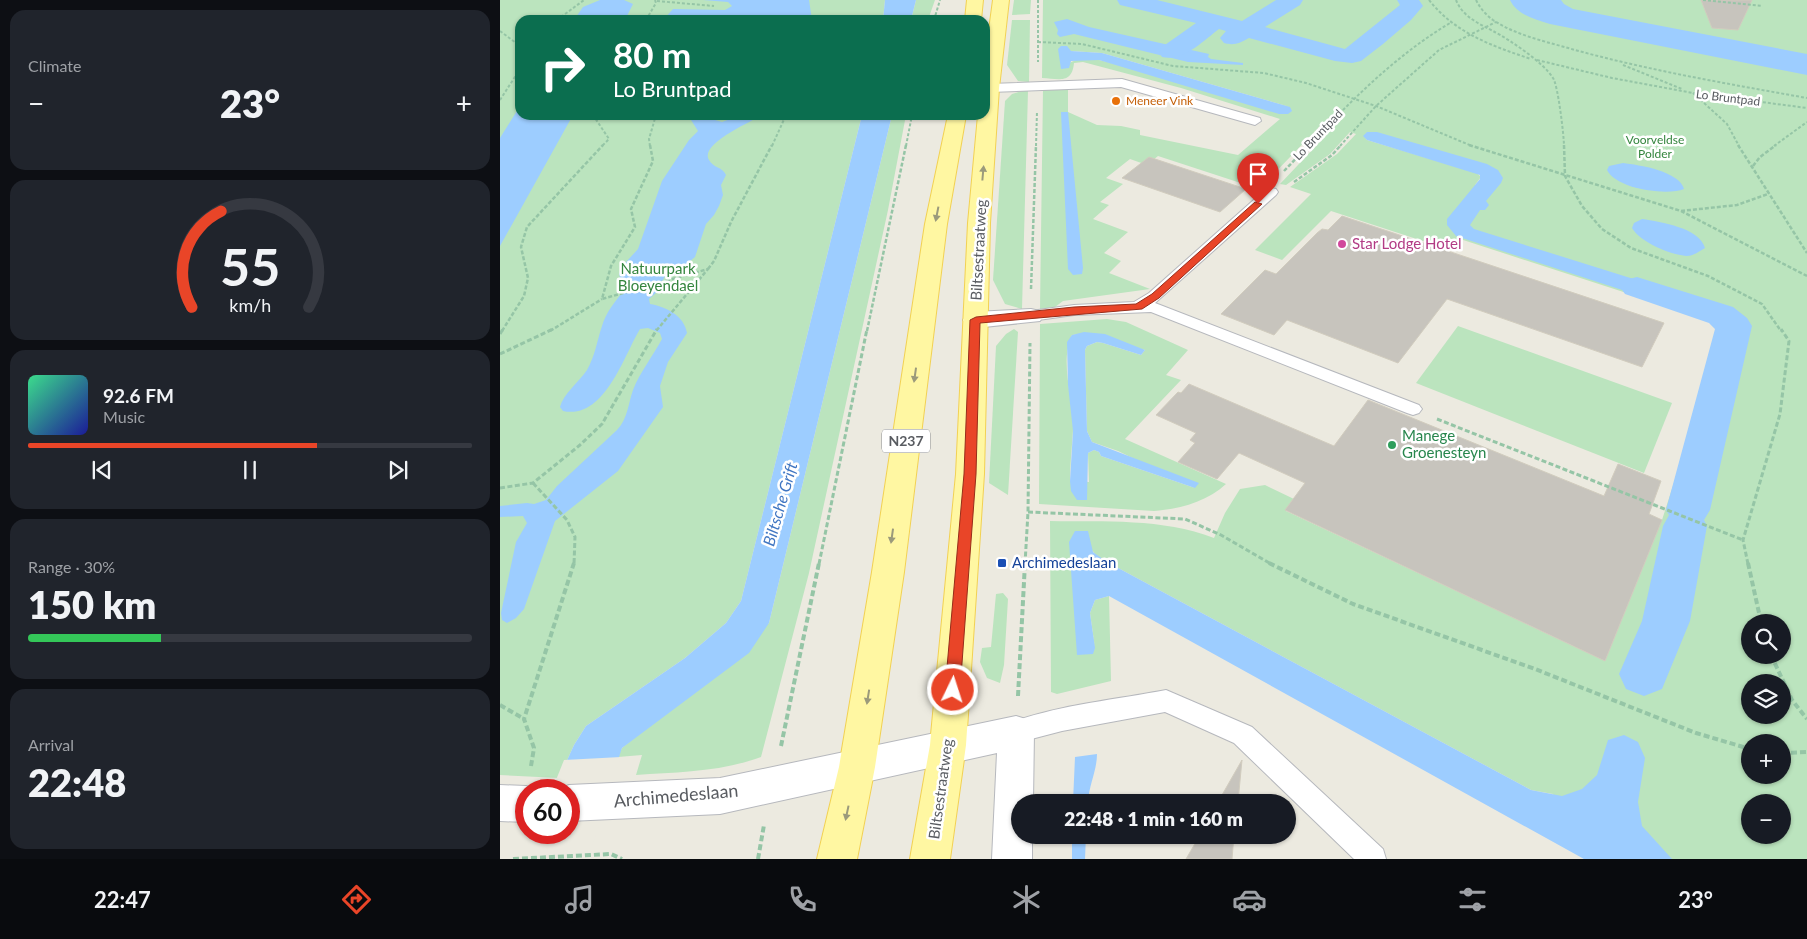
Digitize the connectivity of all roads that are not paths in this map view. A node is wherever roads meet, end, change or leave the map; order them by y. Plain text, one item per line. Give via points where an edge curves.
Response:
1 (975, 0) edge
2 (1001, 0) edge
3 (974, 15) edge
4 (990, 88) joint
5 (956, 120) edge
6 (987, 120) edge
7 (1255, 121) dead end
8 (1270, 192) road end
9 (1138, 307) junction
10 (1030, 316) joint
11 (976, 320) junction
12 (1413, 409) road end
13 (1016, 732) junction
14 (948, 745) junction
15 (857, 767) junction
16 (580, 803) edge
17 (837, 859) edge
18 (930, 859) edge
19 (1012, 859) edge
20 (1373, 859) edge

1 - 3 main road
2 - 4 main road, Biltsestraatweg
4 - 7 lane via 1122,83
5 -> 15 main road, N237 via 936,224 888,572
11 -> 6 main road, Biltsestraatweg via 979,223
8 - 9 lane via 1156,296
9 - 10 lane
9 - 12 lane via 1161,310
10 - 11 street
11 - 14 main road, Biltsestraatweg via 970,474
13 - 14 street, Archimedeslaan
13 - 19 street
13 - 20 lane via 1166,700 1243,735
14 - 15 street, Archimedeslaan
14 - 18 main road, Biltsestraatweg
15 - 16 street, Archimedeslaan via 720,796
15 -> 17 main road, N237

